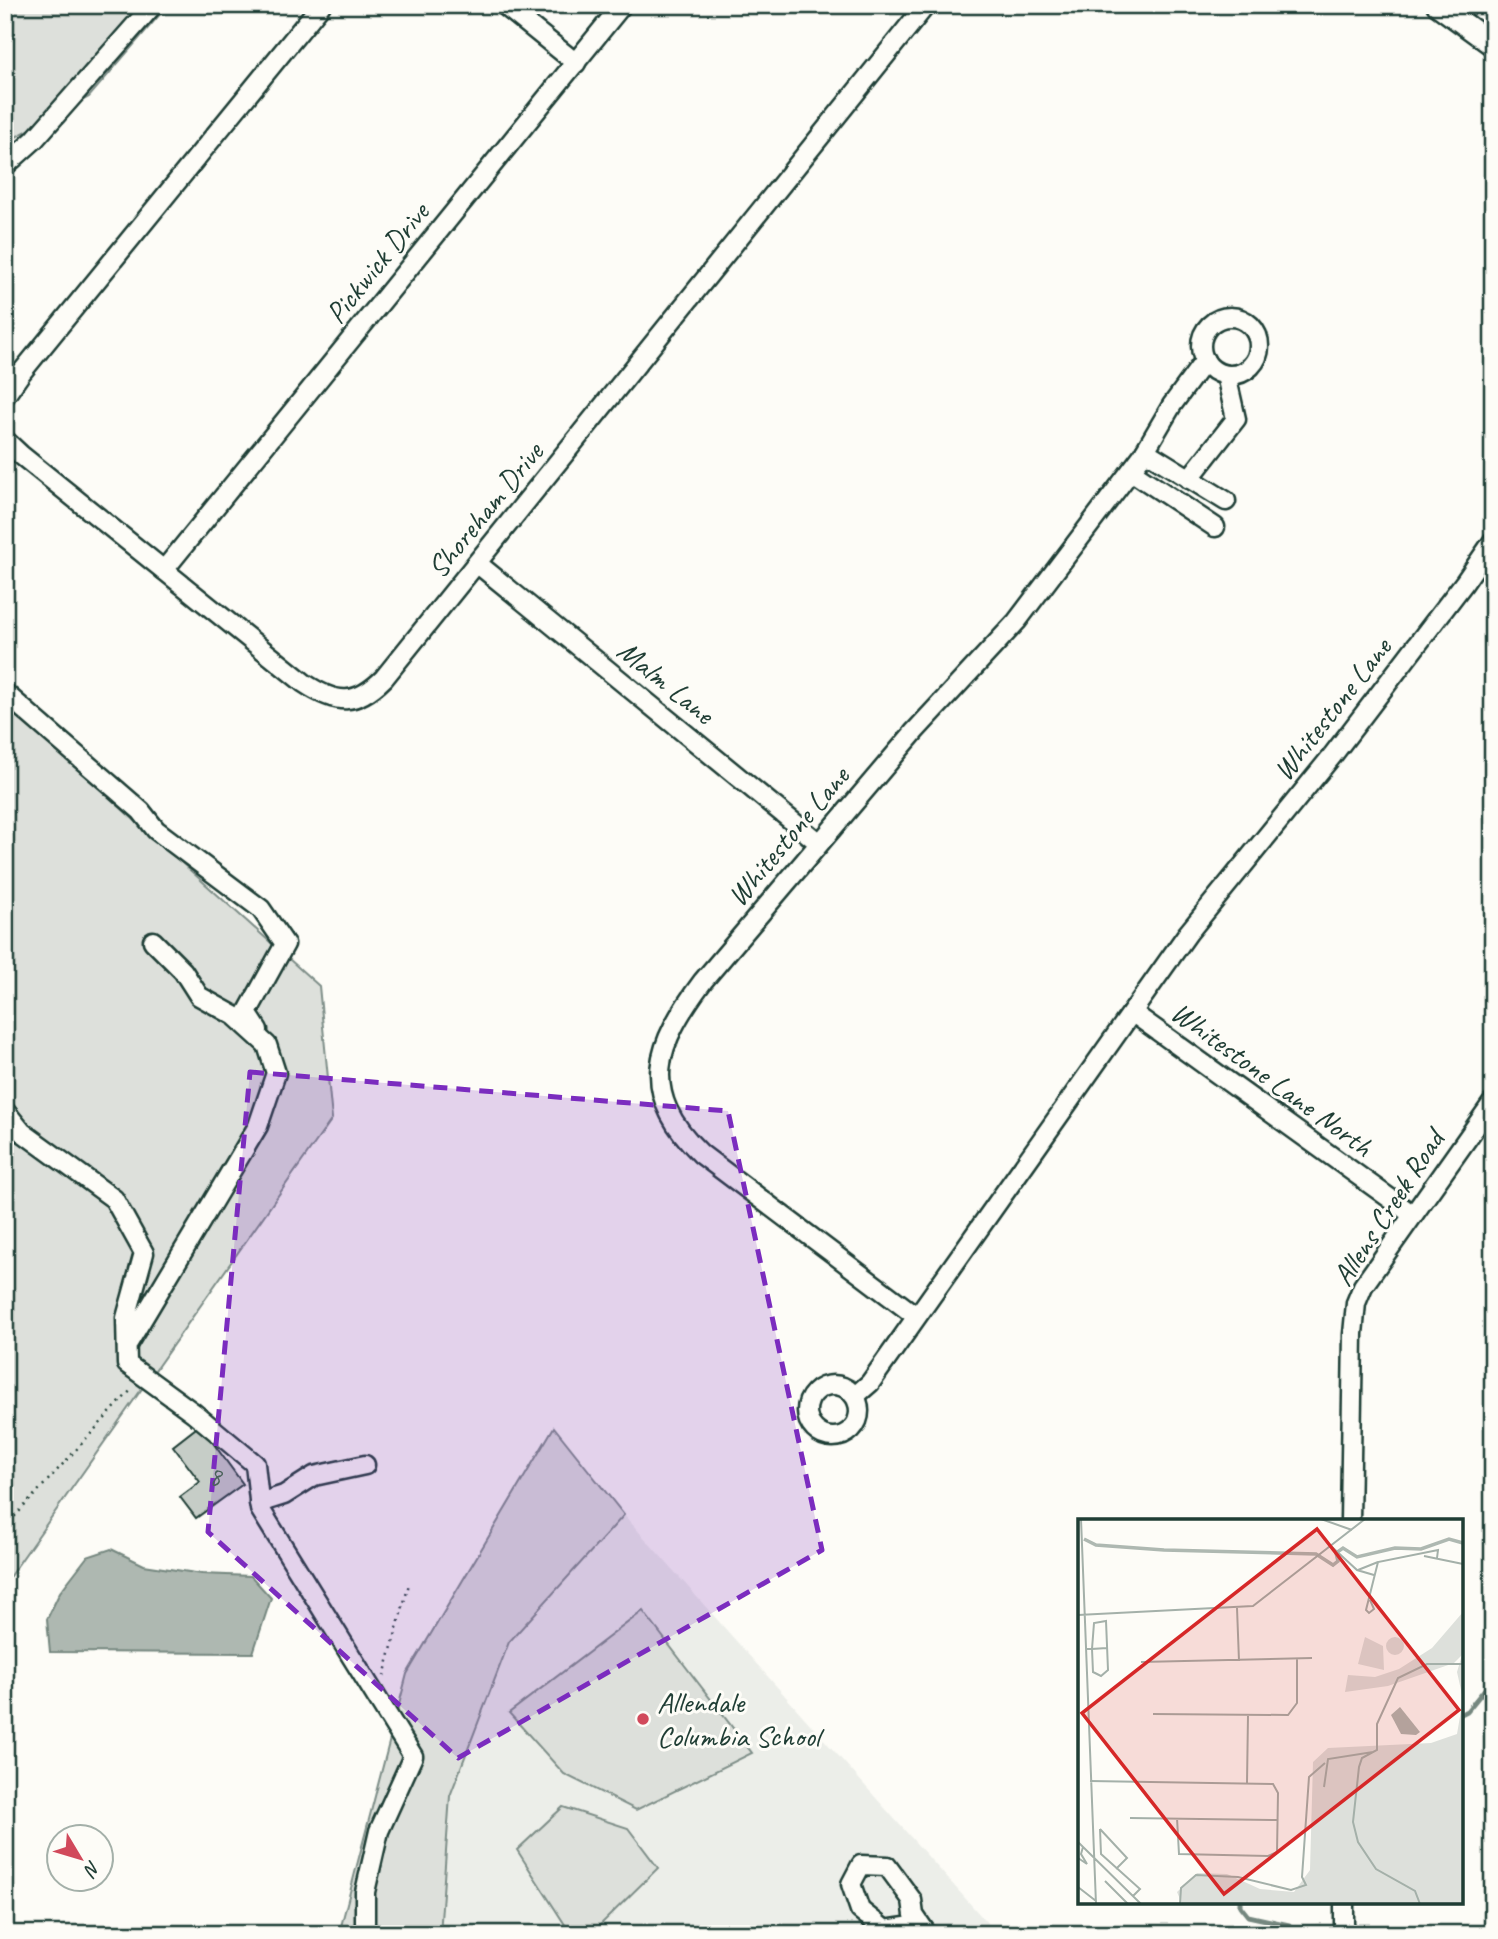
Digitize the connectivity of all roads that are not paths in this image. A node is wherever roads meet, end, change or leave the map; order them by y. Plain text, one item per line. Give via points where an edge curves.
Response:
1 (153, 5) edge
2 (321, 5) edge
3 (504, 5) edge
4 (622, 5) edge
5 (926, 5) edge
6 (1438, 5) edge
7 (1493, 45) edge
8 (576, 63) junction
9 (5, 166) edge
10 (1205, 360) junction
11 (1226, 375) junction
12 (5, 396) edge
13 (5, 440) edge
14 (1145, 451) junction
15 (1131, 471) junction
16 (1189, 479) junction
17 (1226, 501) dead end
18 (1215, 527) dead end
19 (1493, 541) edge
20 (478, 564) junction
21 (164, 570) junction
22 (5, 693) edge
23 (819, 843) junction
24 (153, 941) dead end
25 (1133, 1013) junction
26 (267, 1045) junction
27 (1493, 1102) edge
28 (5, 1111) edge
29 (1413, 1215) junction
30 (916, 1316) junction
31 (127, 1345) junction
32 (855, 1396) dead end
33 (365, 1465) dead end
34 (259, 1503) junction
35 (1350, 1519) edge
36 (1344, 1904) edge
37 (365, 1934) edge
38 (1344, 1934) edge

1 - 9 street via 34,140
2 - 12 street
3 - 8 street
4 - 8 street, Pickwick Drive
5 - 20 street, Shoreham Drive
6 - 7 main road
8 - 21 street, Pickwick Drive
10 - 11 street
10 - 11 street, Whitestone Lane via 1202,342 1210,325 1228,317 1246,322 1258,337 1258,356 1246,370
10 - 14 street, Whitestone Lane
11 - 16 street via 1236,419
13 - 21 street, Shoreham Drive
14 - 15 street, Whitestone Lane
14 - 16 street
15 - 18 street
15 - 23 street, Whitestone Lane via 1017,621
16 - 17 street
19 - 25 street, Whitestone Lane via 1340,746 1188,933
20 - 21 street, Shoreham Drive via 384,678 371,691 343,700 329,698 304,683
20 - 23 street, Malm Lane
22 - 26 street via 141,811 156,830 261,909 285,944 247,1013
23 - 30 street, Whitestone Lane via 678,1014 661,1060 662,1094 676,1128 701,1154
24 - 26 street via 183,971 199,996 235,1016
25 - 29 street, Whitestone Lane North
25 - 30 street, Whitestone Lane
26 - 31 street via 276,1073 258,1126
27 - 29 street, Allens Creek Road
28 - 31 street via 22,1132 114,1199 144,1253 126,1318
29 - 35 street, Allens Creek Road via 1356,1303
30 - 32 street, Whitestone Lane via 870,1383
31 - 34 street via 127,1364 255,1464
33 - 34 street via 314,1476 284,1495
34 - 37 street via 412,1756 379,1831 365,1892
36 - 38 street

